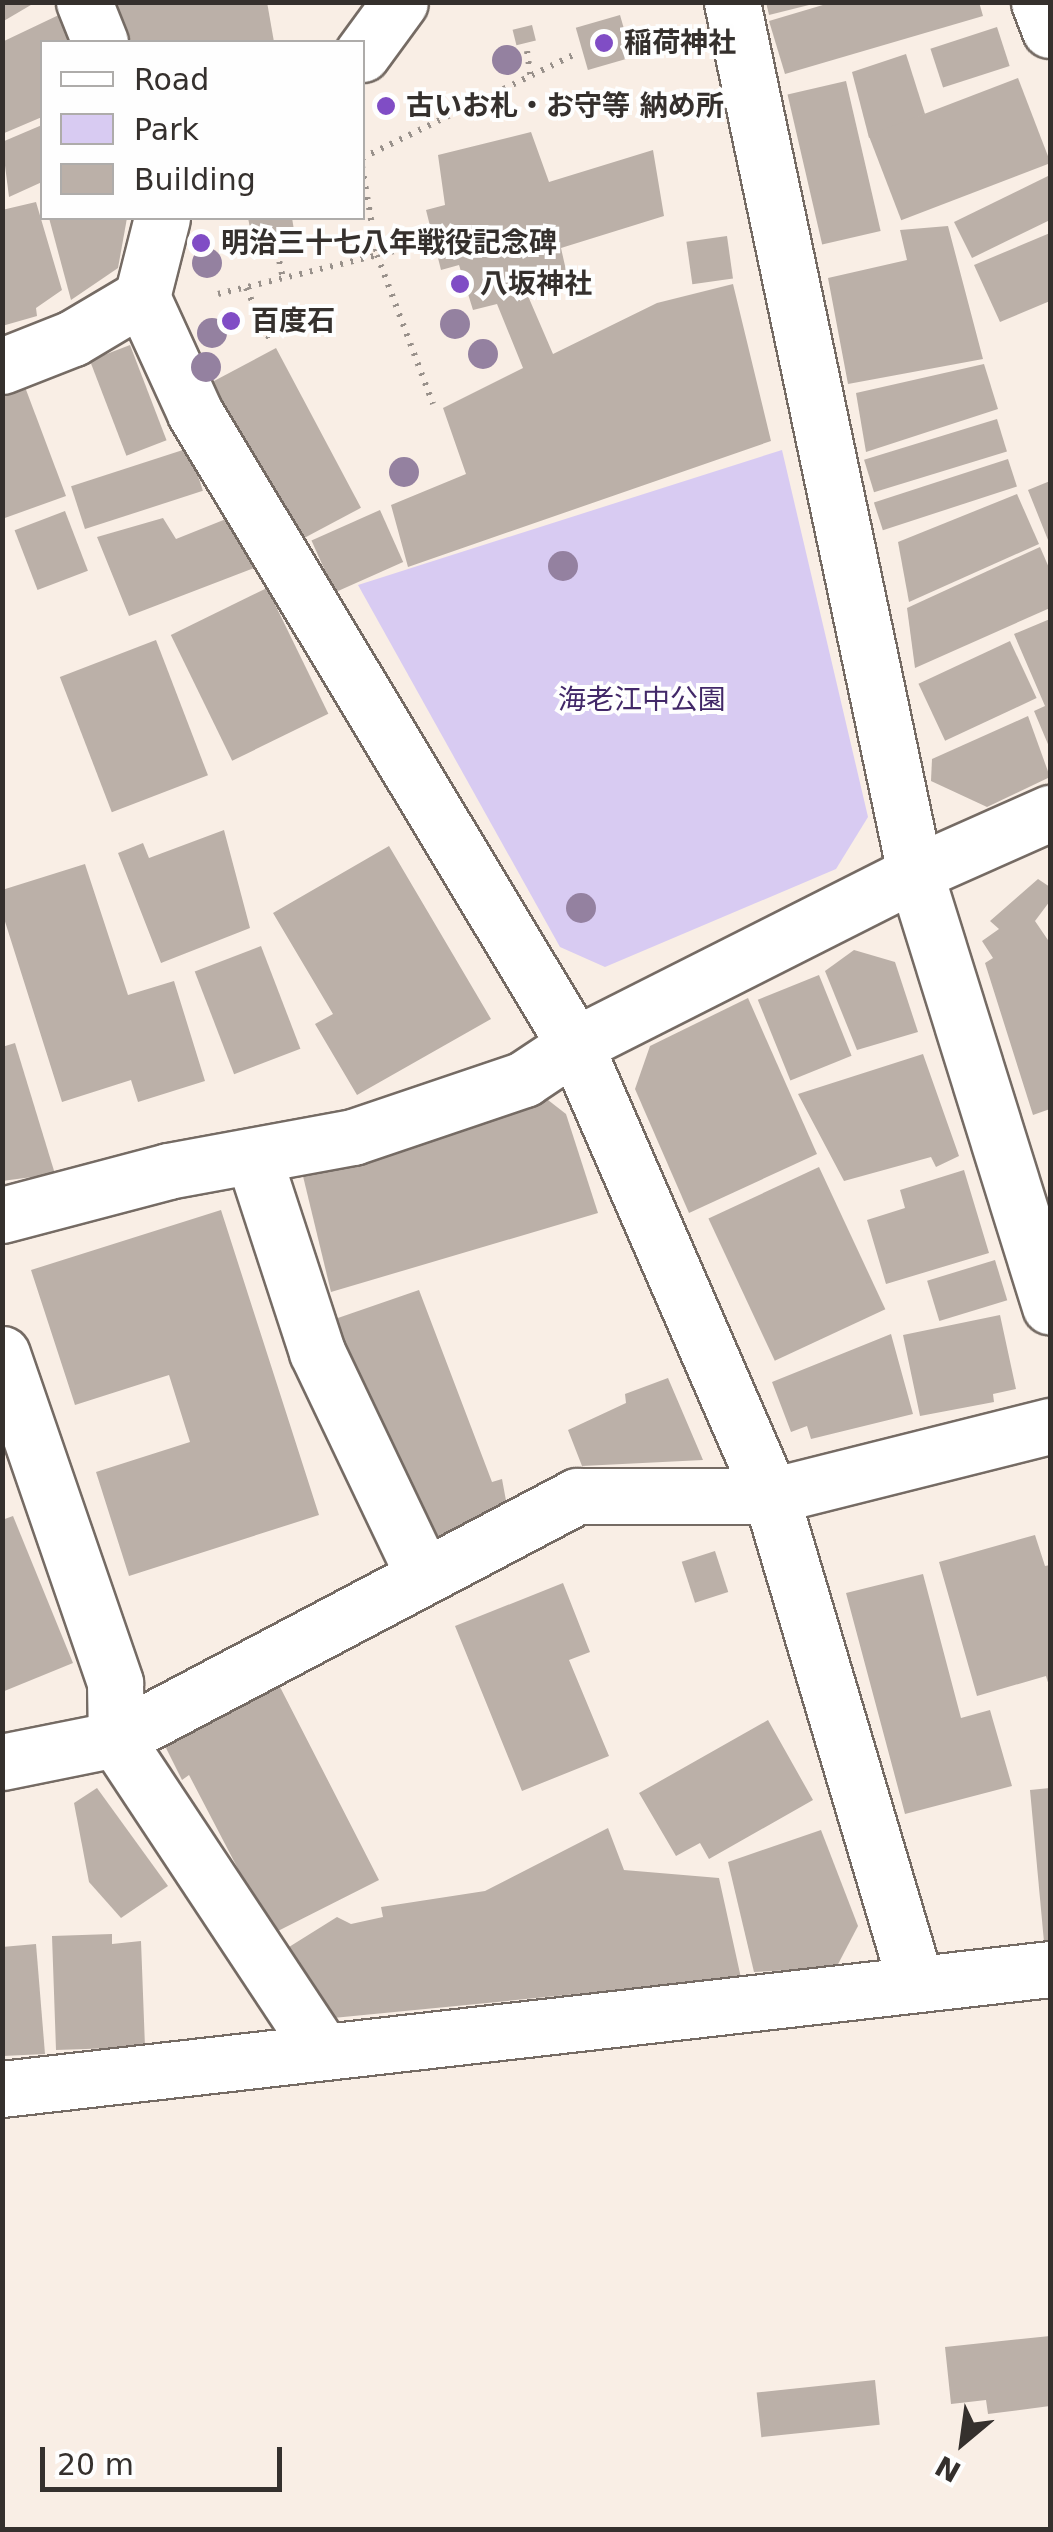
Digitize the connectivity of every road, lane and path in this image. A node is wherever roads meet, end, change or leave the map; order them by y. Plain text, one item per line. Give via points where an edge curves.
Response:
1 (84, 2) edge
2 (400, 2) edge
3 (732, 2) edge
4 (1039, 2) edge
5 (1050, 30) edge
6 (99, 40) edge
7 (365, 50) edge
8 (527, 51) dead end
9 (576, 52) dead end
10 (531, 78) junction
11 (365, 157) edge
12 (366, 199) edge
13 (161, 220) edge
14 (274, 241) dead end
15 (420, 244) dead end
16 (377, 255) junction
17 (283, 278) junction
18 (246, 288) junction
19 (212, 295) dead end
20 (142, 296) junction
21 (271, 342) dead end
22 (2, 366) edge
23 (432, 404) dead end
24 (1050, 813) edge
25 (914, 873) junction
26 (575, 1045) junction
27 (254, 1158) junction
28 (2, 1215) edge
29 (1050, 1306) edge
30 (2, 1354) edge
31 (1050, 1426) edge
32 (771, 1496) junction
33 (422, 1572) junction
34 (116, 1738) junction
35 (2, 1762) edge
36 (1050, 1969) edge
37 (916, 1984) junction
38 (322, 2050) junction
39 (2, 2090) edge

1 - 6 street
2 - 7 street
3 - 25 street
4 - 5 street
8 - 10 path
9 - 10 path
10 - 11 path
12 - 16 path
13 - 20 street
14 - 17 path
15 - 16 path
16 - 17 path
16 - 23 path
17 - 18 path
18 - 19 path
18 - 21 path
20 - 22 street via 73,338
20 - 26 street via 194,413
24 - 25 street
25 - 26 street
25 - 29 street
26 - 27 street via 524,1079 353,1137
26 - 32 street
27 - 28 street via 168,1171
27 - 33 street via 317,1352
30 - 34 street via 115,1683
31 - 32 street
32 - 33 street via 577,1496
32 - 37 street
33 - 34 street
34 - 35 street
34 - 38 street
36 - 37 street
37 - 38 street
38 - 39 street

